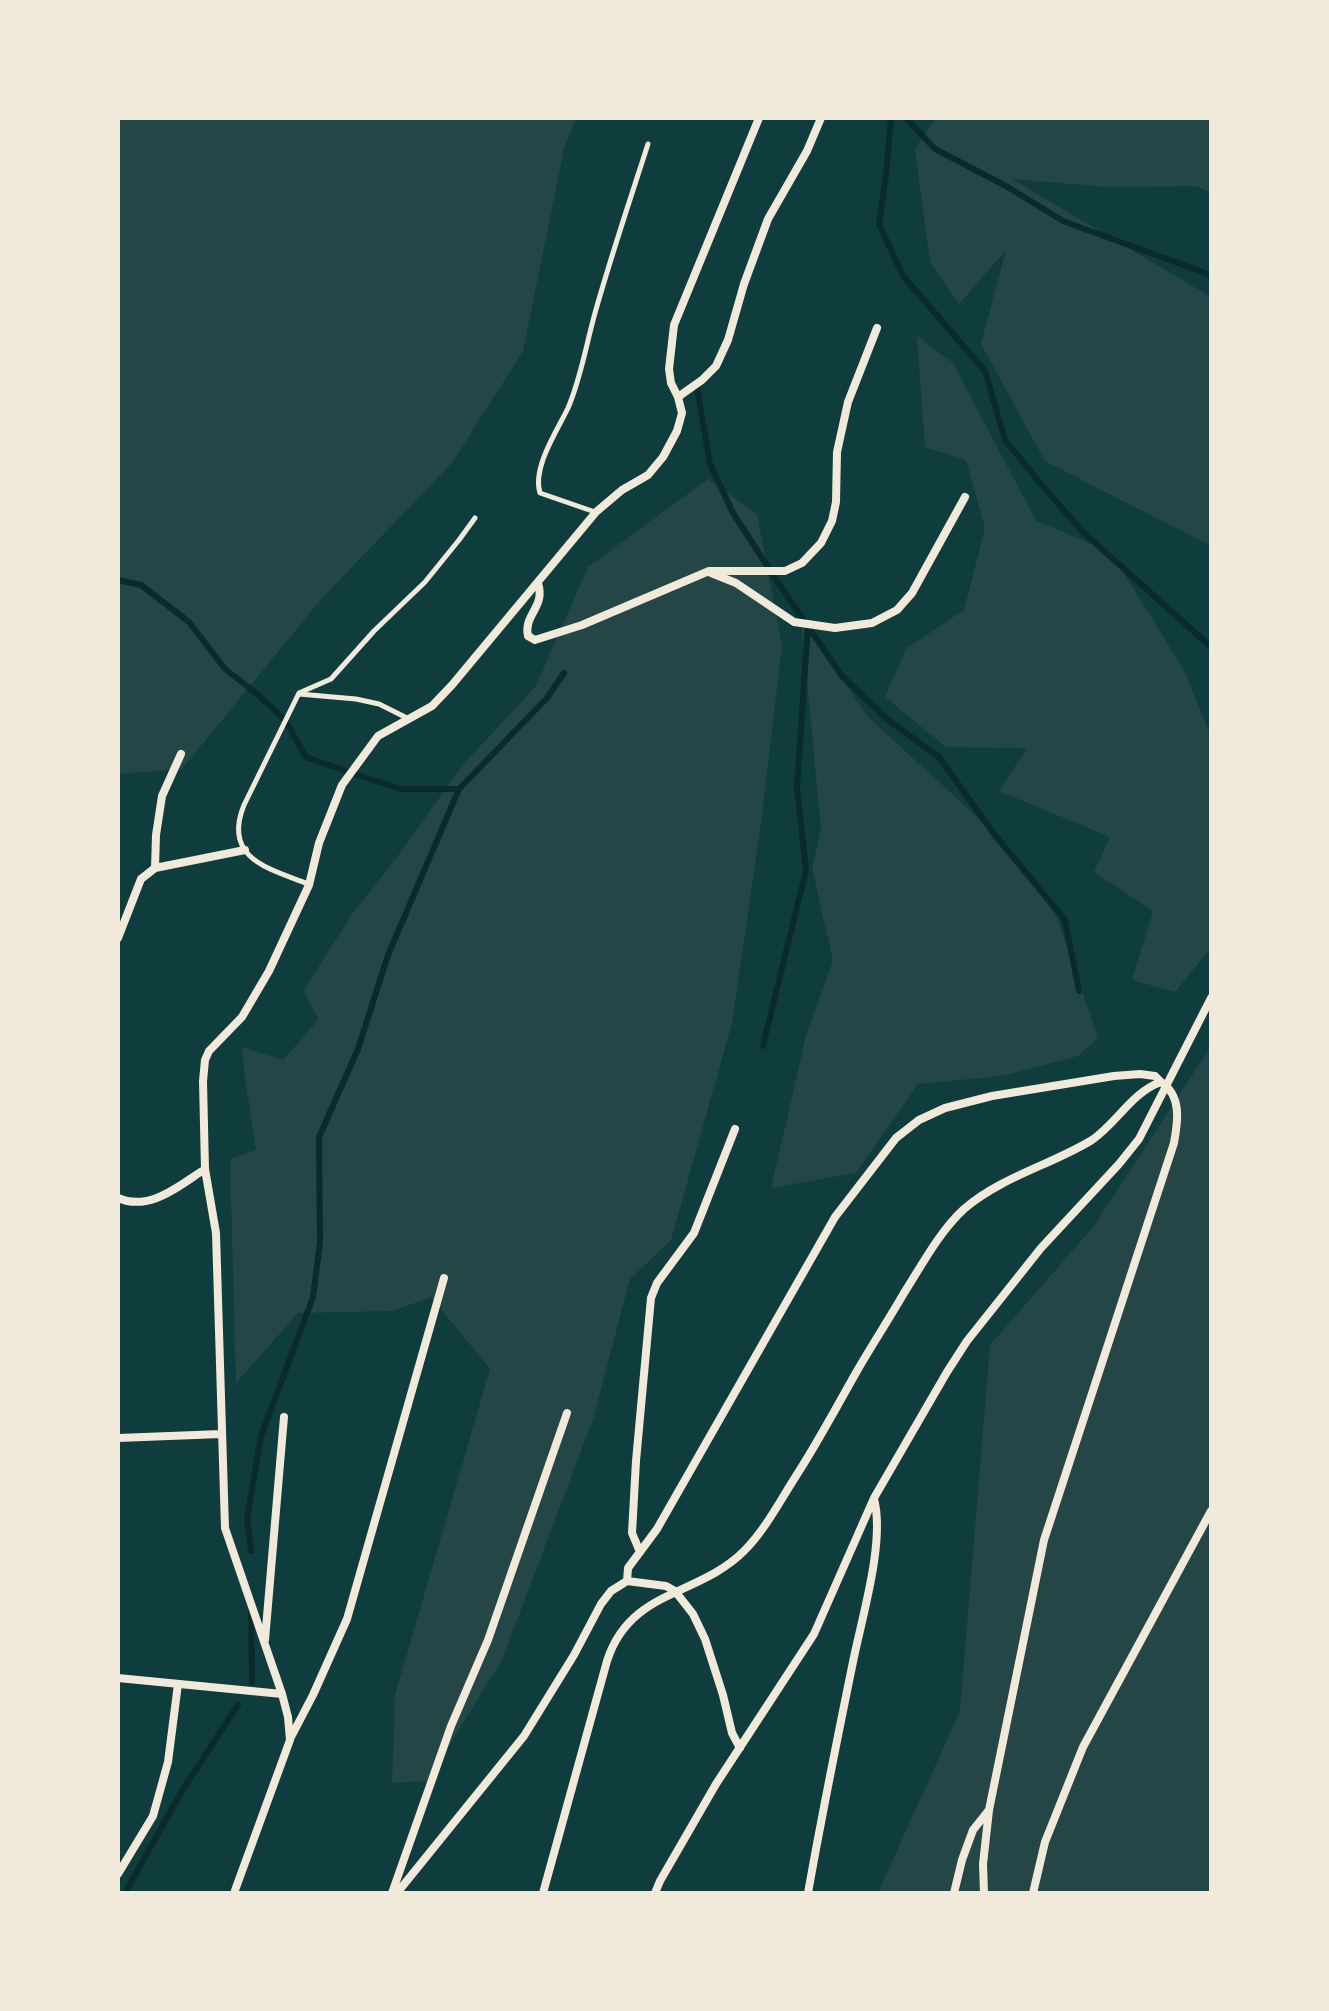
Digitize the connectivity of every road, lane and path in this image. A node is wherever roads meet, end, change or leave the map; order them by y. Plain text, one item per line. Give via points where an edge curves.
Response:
1 (759, 118) edge
2 (821, 118) edge
3 (648, 144) dead end
4 (877, 328) dead end
5 (678, 397) junction
6 (965, 497) dead end
7 (596, 512) junction
8 (475, 518) dead end
9 (706, 571) junction
10 (538, 583) junction
11 (299, 693) junction
12 (410, 719) junction
13 (181, 754) dead end
14 (245, 850) junction
15 (155, 868) junction
16 (309, 885) junction
17 (118, 938) edge
18 (1211, 998) edge
19 (1164, 1084) junction
20 (735, 1129) dead end
21 (205, 1169) junction
22 (118, 1198) edge
23 (444, 1278) dead end
24 (567, 1413) dead end
25 (284, 1417) dead end
26 (221, 1434) junction
27 (118, 1438) edge
28 (874, 1498) junction
29 (1211, 1511) edge
30 (640, 1552) junction
31 (627, 1581) junction
32 (675, 1591) junction
33 (265, 1645) junction
34 (118, 1678) edge
35 (178, 1684) junction
36 (282, 1694) junction
37 (290, 1740) junction
38 (740, 1748) junction
39 (989, 1810) junction
40 (118, 1874) edge
41 (234, 1893) edge
42 (394, 1893) edge
43 (543, 1893) edge
44 (655, 1893) edge
45 (808, 1893) edge
46 (954, 1893) edge
47 (984, 1893) edge
48 (1033, 1893) edge

1 - 5 street via 674,325 669,369
2 - 5 street via 768,219 716,366
3 - 7 lane via 568,407 538,477 540,493
4 - 9 street via 848,402 837,452 836,502 821,543 802,563 785,571
5 - 7 street via 682,413 663,457 648,475
6 - 9 street via 912,593 897,610 872,623 835,628 794,622 736,583
7 - 10 street
8 - 11 lane via 425,582 331,679
9 - 10 street via 535,640 526,628 540,599
10 - 12 street via 452,685
11 - 12 lane via 379,704
11 - 14 lane via 239,818
12 - 16 street via 378,736 342,785
13 - 15 street via 162,796
14 - 15 street
14 - 16 lane via 261,866
15 - 17 street via 141,879
16 - 21 street via 242,1017 205,1060
18 - 19 street
19 - 28 street via 1139,1139 967,1341
19 - 30 street via 1140,1074 992,1096 945,1108 896,1138 835,1217
19 - 32 street via 1136,1097 1073,1151 999,1186 963,1211 925,1260 761,1531 726,1567
19 - 39 street via 1177,1106 1174,1143 1044,1540
20 - 30 street via 694,1233 651,1298 632,1533
21 - 22 street via 153,1201
21 - 26 street via 216,1233
23 - 37 street via 347,1619
24 - 42 street
25 - 33 street
26 - 27 street
26 - 33 street via 225,1528
28 - 38 street via 814,1634
28 - 45 street via 875,1555
29 - 48 street via 1083,1747 1045,1842
30 - 31 street via 628,1568
31 - 32 street
31 - 42 street via 601,1604 524,1736
32 - 38 street via 700,1626
32 - 43 street via 635,1616 613,1642
33 - 36 street
34 - 35 street
35 - 36 street
35 - 40 street via 168,1762 153,1816
36 - 37 street
37 - 41 street
38 - 44 street
39 - 46 street via 973,1830
39 - 47 street

